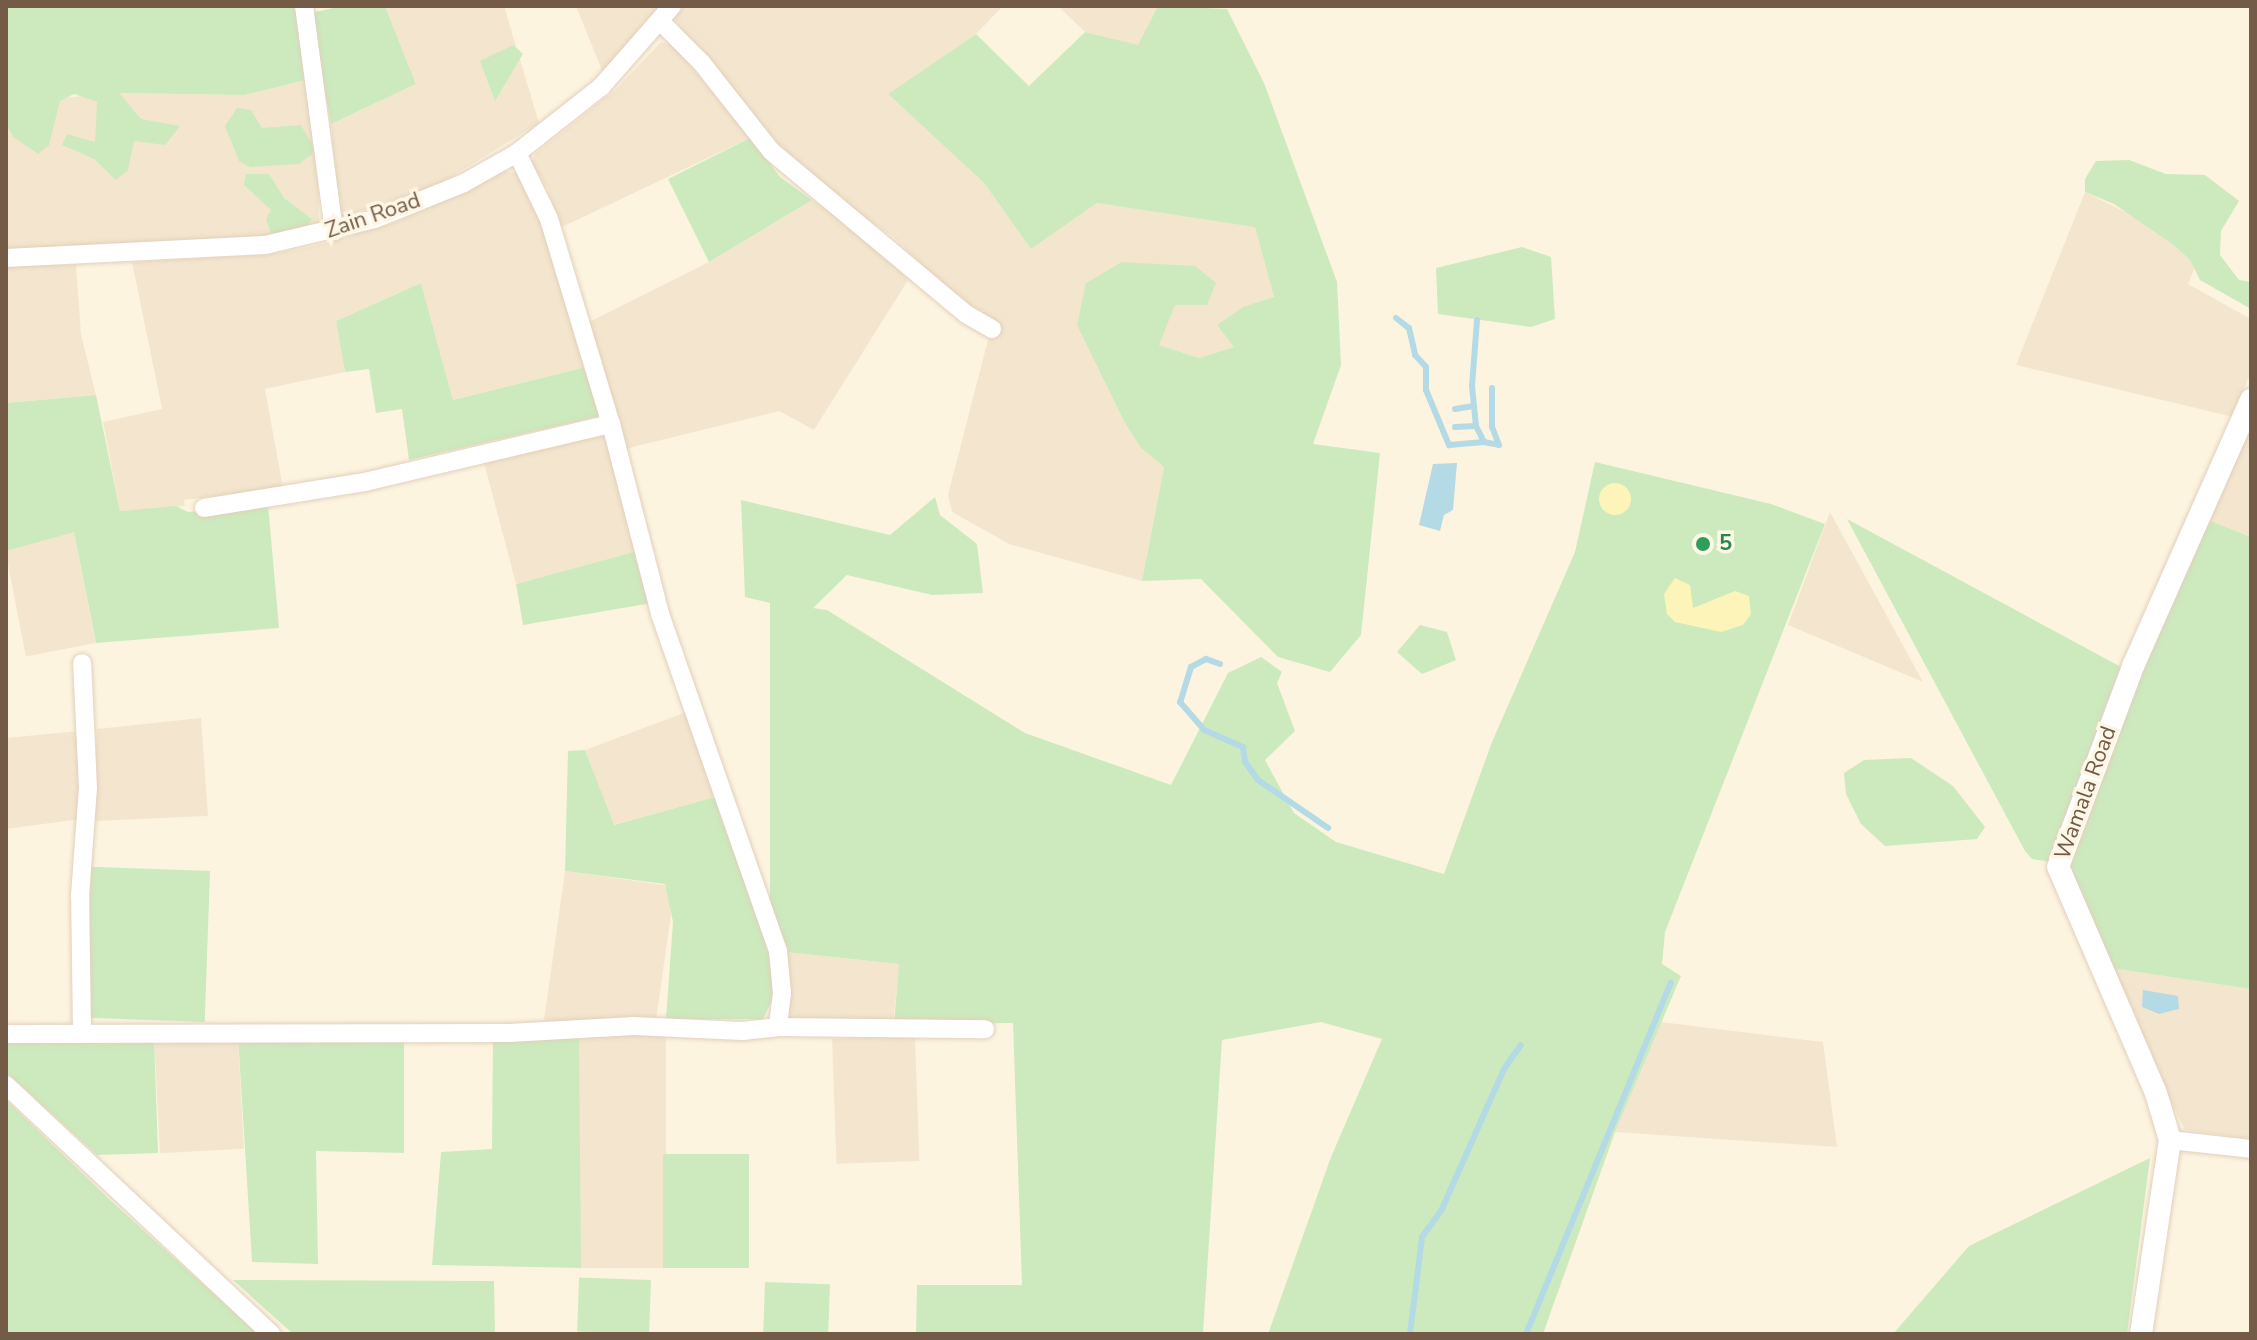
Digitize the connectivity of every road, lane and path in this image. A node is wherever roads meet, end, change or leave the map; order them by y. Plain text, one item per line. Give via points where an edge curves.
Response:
1 (304, 6) edge
2 (672, 6) edge
3 (660, 21) junction
4 (517, 153) junction
5 (334, 231) junction
6 (6, 258) edge
7 (992, 329) dead end
8 (2251, 400) edge
9 (611, 424) junction
10 (204, 508) dead end
11 (82, 663) dead end
12 (778, 1027) junction
13 (985, 1029) dead end
14 (82, 1032) junction
15 (6, 1034) edge
16 (6, 1085) edge
17 (2170, 1140) junction
18 (2251, 1149) edge
19 (271, 1334) edge
20 (2141, 1334) edge

1 - 5 street
2 - 3 street, Zain Road
3 - 4 street, Zain Road via 601,87
3 - 7 street via 701,62 771,151 958,307
4 - 5 street, Zain Road via 464,183
4 - 9 street via 544,202
5 - 6 street, Zain Road via 227,249
8 - 17 street, Wamala Road via 2134,664 2058,867 2156,1093
9 - 10 street via 365,482
9 - 12 street via 660,614 778,951
11 - 14 street via 88,788 80,896
12 - 13 street
12 - 14 street via 742,1031 622,1026 509,1033
14 - 15 street
16 - 19 street
17 - 18 street
17 - 20 street, Wamala Road

